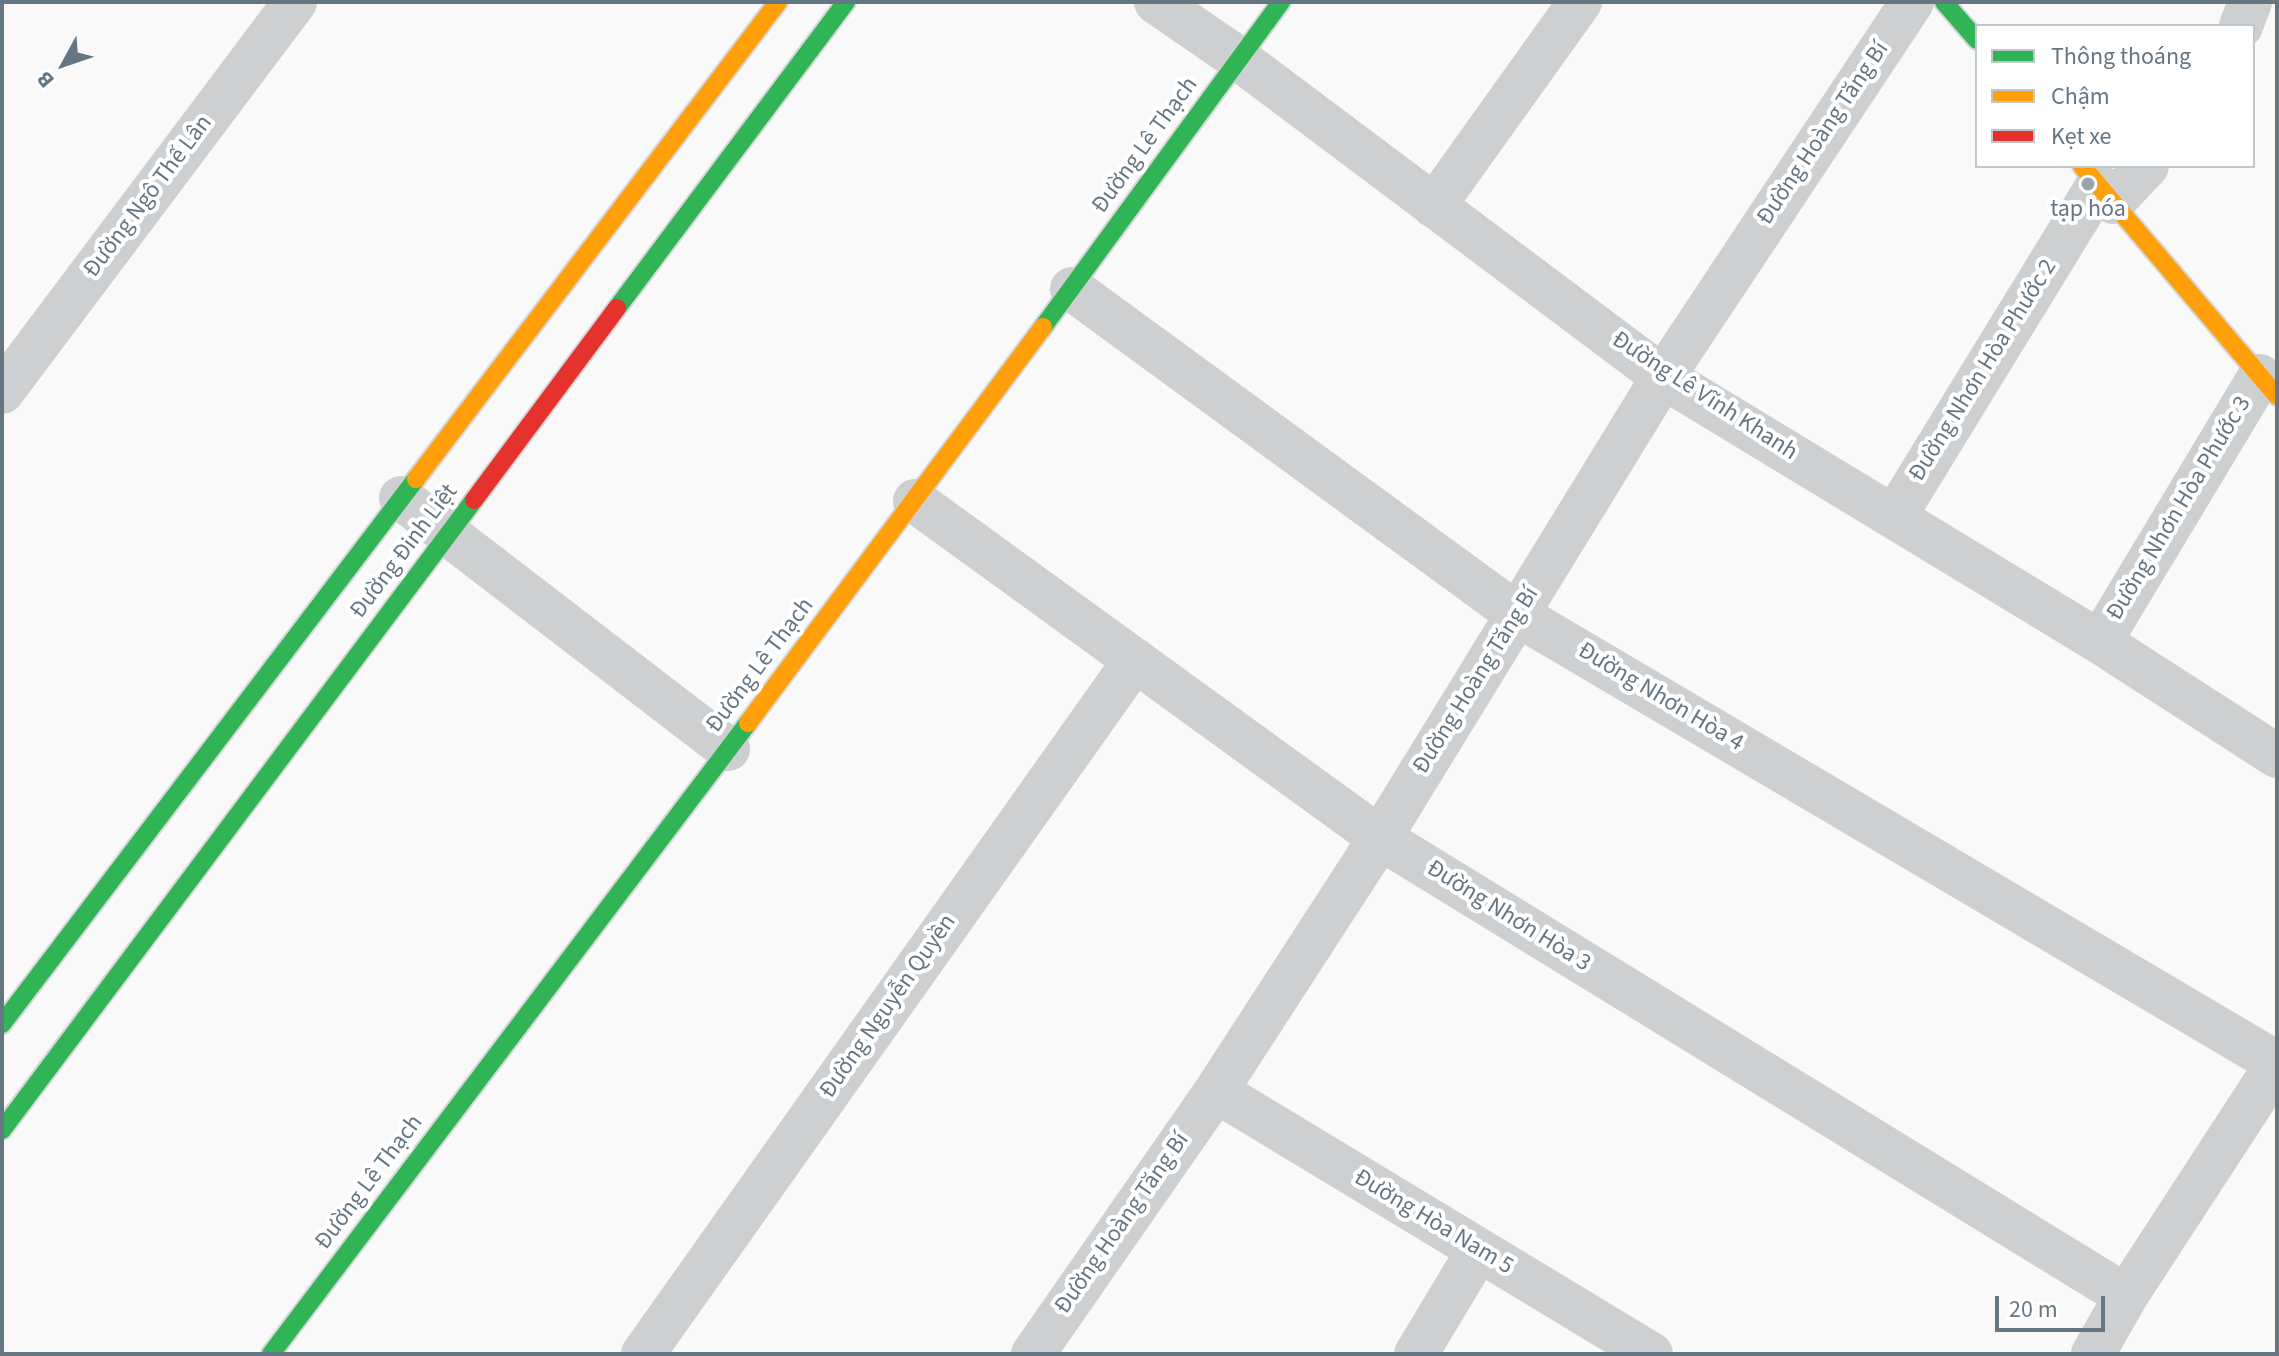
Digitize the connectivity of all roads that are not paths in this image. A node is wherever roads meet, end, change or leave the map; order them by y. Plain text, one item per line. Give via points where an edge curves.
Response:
1 (295, 2) edge
2 (778, 2) edge
3 (846, 2) edge
4 (1156, 2) edge
5 (1281, 2) edge
6 (1580, 2) edge
7 (1912, 2) edge
8 (1944, 2) edge
9 (2250, 2) edge
10 (2242, 24) edge
11 (1975, 38) edge
12 (1239, 59) junction
13 (2141, 168) edge
14 (2097, 184) edge
15 (1434, 206) junction
16 (1072, 289) junction
17 (1663, 377) junction
18 (2269, 386) edge
19 (2, 392) edge
20 (401, 498) junction
21 (915, 501) junction
22 (1895, 516) junction
23 (448, 534) junction
24 (1518, 615) junction
25 (2100, 642) junction
26 (1135, 660) junction
27 (728, 749) junction
28 (2277, 756) edge
29 (1380, 838) junction
30 (2, 1024) edge
31 (2277, 1063) edge
32 (1216, 1091) junction
33 (2, 1130) edge
34 (1478, 1251) junction
35 (2126, 1296) junction
36 (271, 1354) edge
37 (643, 1354) edge
38 (1033, 1354) edge
39 (1416, 1354) edge
40 (1651, 1354) edge
41 (2093, 1354) edge

1 - 19 street, Đường Ngô Thế Lân
2 - 20 street, Đường Đinh Liệt
3 - 23 street, Đường Đinh Liệt
4 - 12 street, Đường Lê Vĩnh Khanh
5 - 12 street, Đường Lê Thạch
6 - 15 street
7 - 17 street, Đường Hoàng Tăng Bí
8 - 11 street
9 - 10 street
12 - 15 street, Đường Lê Vĩnh Khanh
12 - 16 street, Đường Lê Thạch
13 - 14 street, Đường Nhơn Hòa Phước 2
14 - 18 street
14 - 22 street, Đường Nhơn Hòa Phước 2
15 - 17 street, Đường Lê Vĩnh Khanh
16 - 21 street, Đường Lê Thạch
16 - 24 street, Đường Nhơn Hòa 4
17 - 22 street, Đường Lê Vĩnh Khanh
17 - 24 street, Đường Hoàng Tăng Bí
18 - 25 street, Đường Nhơn Hòa Phước 3
20 - 23 street
20 - 30 street, Đường Đinh Liệt
21 - 26 street, Đường Nhơn Hòa 3
21 - 27 street, Đường Lê Thạch
22 - 25 street, Đường Lê Vĩnh Khanh
23 - 27 street
23 - 33 street, Đường Đinh Liệt
24 - 29 street, Đường Hoàng Tăng Bí
24 - 31 street, Đường Nhơn Hòa 4
25 - 28 street, Đường Lê Vĩnh Khanh
26 - 29 street, Đường Nhơn Hòa 3
26 - 37 street, Đường Nguyễn Quyền
27 - 36 street, Đường Lê Thạch
29 - 32 street, Đường Hoàng Tăng Bí
29 - 35 street, Đường Nhơn Hòa 3
31 - 35 street
32 - 34 street, Đường Hòa Nam 5
32 - 38 street, Đường Hoàng Tăng Bí
34 - 39 street
34 - 40 street, Đường Hòa Nam 5
35 - 41 street

